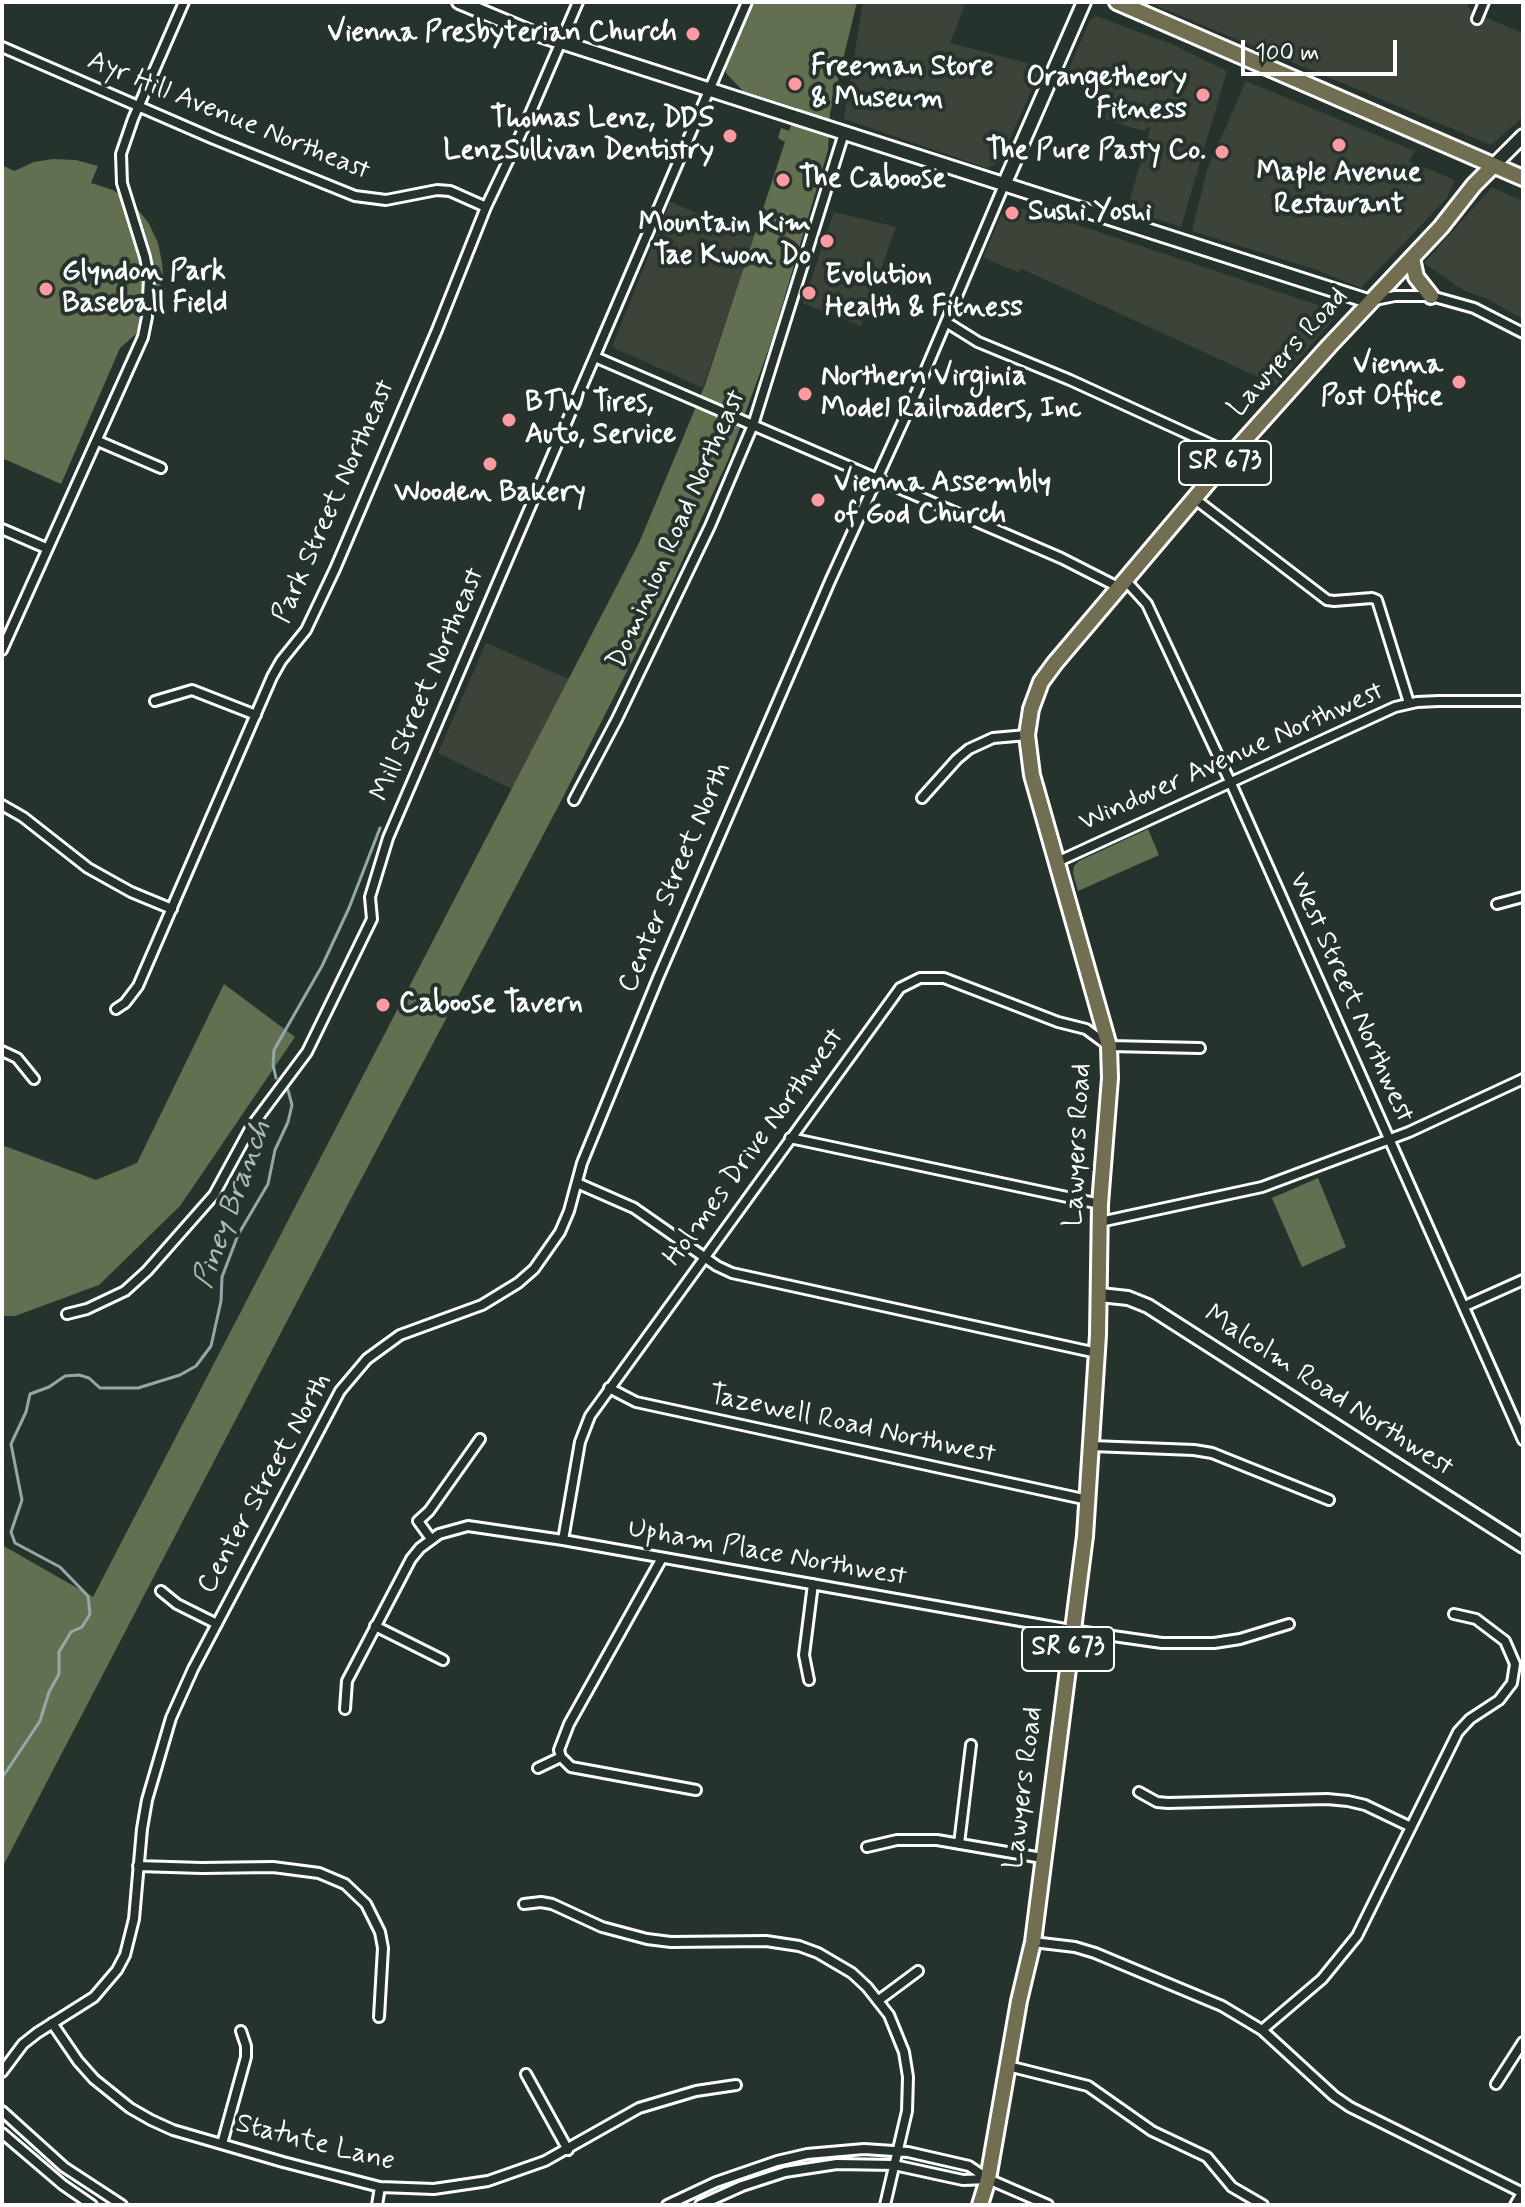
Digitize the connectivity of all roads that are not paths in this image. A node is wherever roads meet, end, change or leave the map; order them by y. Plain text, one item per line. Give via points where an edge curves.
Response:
1 (184, 2) edge
2 (459, 2) edge
3 (578, 2) edge
4 (747, 2) edge
5 (1084, 2) edge
6 (1117, 2) edge
7 (1484, 2) edge
8 (1477, 19) dead end
9 (561, 42) junction
10 (2, 47) edge
11 (709, 89) junction
12 (139, 105) junction
13 (844, 133) junction
14 (1523, 136) edge
15 (1493, 166) junction
16 (1523, 178) edge
17 (1004, 185) junction
18 (486, 207) junction
19 (1412, 258) junction
20 (1431, 296) junction
21 (1371, 302) junction
22 (946, 322) junction
23 (1523, 333) edge
24 (595, 357) junction
25 (753, 425) junction
26 (98, 441) junction
27 (1232, 454) junction
28 (161, 468) dead end
29 (877, 478) junction
30 (1195, 499) junction
31 (2, 529) edge
32 (46, 548) junction
33 (1123, 584) junction
34 (2, 650) edge
35 (155, 701) dead end
36 (1523, 701) edge
37 (1409, 703) junction
38 (256, 715) junction
39 (1027, 735) junction
40 (1230, 783) junction
41 (922, 798) dead end
42 (574, 800) dead end
43 (2, 805) edge
44 (1057, 862) junction
45 (1523, 897) edge
46 (1497, 904) dead end
47 (172, 909) junction
48 (116, 1009) dead end
49 (1109, 1046) junction
50 (1200, 1048) dead end
51 (2, 1051) edge
52 (34, 1079) dead end
53 (1523, 1079) edge
54 (790, 1138) junction
55 (1390, 1140) junction
56 (577, 1183) junction
57 (1100, 1204) junction
58 (1100, 1222) junction
59 (703, 1257) junction
60 (1523, 1280) edge
61 (1100, 1295) junction
62 (1465, 1306) junction
63 (67, 1314) dead end
64 (1097, 1353) junction
65 (609, 1388) junction
66 (480, 1439) dead end
67 (1523, 1440) edge
68 (1092, 1446) junction
69 (1088, 1500) junction
70 (1329, 1500) dead end
71 (431, 1539) junction
72 (563, 1540) junction
73 (1523, 1546) edge
74 (662, 1558) junction
75 (813, 1584) junction
76 (161, 1591) dead end
77 (1454, 1614) dead end
78 (217, 1624) junction
79 (1289, 1624) dead end
80 (375, 1626) junction
81 (1071, 1630) junction
82 (443, 1660) dead end
83 (809, 1680) dead end
84 (345, 1709) dead end
85 (971, 1745) dead end
86 (561, 1757) junction
87 (538, 1768) dead end
88 (696, 1790) dead end
89 (1139, 1792) dead end
90 (1411, 1827) junction
91 (959, 1844) junction
92 (867, 1847) dead end
93 (1042, 1858) junction
94 (138, 1866) junction
95 (524, 1904) dead end
96 (1033, 1942) junction
97 (918, 1971) dead end
98 (879, 2000) junction
99 (379, 2017) dead end
100 (52, 2023) junction
101 (1262, 2030) junction
102 (241, 2031) dead end
103 (1523, 2042) edge
104 (1008, 2066) junction
105 (2, 2072) edge
106 (526, 2074) dead end
107 (1496, 2084) dead end
108 (736, 2085) dead end
109 (2, 2111) edge
110 (2, 2133) edge
111 (222, 2144) junction
112 (568, 2150) junction
113 (897, 2151) junction
114 (894, 2165) junction
115 (988, 2179) junction
116 (380, 2187) junction
117 (1522, 2193) edge
118 (92, 2205) edge
119 (122, 2205) edge
120 (377, 2205) edge
121 (667, 2205) edge
122 (700, 2205) edge
123 (885, 2205) edge
124 (980, 2205) edge
125 (1048, 2205) edge
126 (1263, 2205) edge
127 (1515, 2205) edge

1 - 12 street
2 - 9 street
3 - 9 street, Park Street Northeast
4 - 11 street, Mill Street Northeast
5 - 17 street, Center Street North
6 - 15 main road
7 - 8 street
9 - 11 street
9 - 18 street, Park Street Northeast
10 - 12 street, Ayr Hill Avenue Northeast
11 - 13 street
11 - 24 street, Mill Street Northeast
12 - 18 street, Ayr Hill Avenue Northeast via 355,196 386,200 450,191
12 - 26 street via 120,168 149,278 147,317
13 - 17 street
13 - 25 street, Dominion Road Northeast
14 - 15 street
15 - 16 main road
15 - 19 main road, Lawyers Road / SR 673
17 - 21 street
17 - 22 street, Center Street North
18 - 38 street, Park Street Northeast via 335,569
19 - 20 main road via 1416,277
19 - 21 main road, Lawyers Road / SR 673
20 - 21 street
20 - 23 street via 1474,308
21 - 27 main road, Lawyers Road / SR 673
22 - 27 street via 978,342
22 - 29 street, Center Street North
24 - 25 street
24 - 63 street, Mill Street Northeast via 388,838 370,897 372,919 307,1052 251,1127 214,1195 147,1271 125,1291
25 - 29 street
25 - 42 street, Dominion Road Northeast via 678,592
26 - 28 street
26 - 32 street
27 - 30 main road, Lawyers Road / SR 673
29 - 33 street
29 - 56 street, Center Street North via 658,978
30 - 33 main road, Lawyers Road / SR 673
30 - 37 street via 1327,600 1377,600
31 - 32 street
32 - 34 street
33 - 39 main road, Lawyers Road / SR 673 via 1041,682
33 - 40 street, West Street Northwest via 1147,604
35 - 38 street via 192,690
36 - 37 street, Windover Avenue Northwest
37 - 40 street, Windover Avenue Northwest
38 - 47 street, Park Street Northeast
39 - 41 street via 993,738 969,749
39 - 44 main road, Lawyers Road / SR 673 via 1032,775
40 - 44 street, Windover Avenue Northwest
40 - 55 street, West Street Northwest
43 - 47 street via 88,868
44 - 49 main road, Lawyers Road / SR 673
45 - 46 street
47 - 48 street, Park Street Northeast via 138,986
49 - 50 street
49 - 54 street, Holmes Drive Northwest via 1086,1029 944,978 920,978 900,988 887,1003
49 - 57 main road, Lawyers Road / SR 673
51 - 52 street via 25,1065
53 - 55 street
54 - 57 street
54 - 59 street, Holmes Drive Northwest
55 - 58 street via 1262,1187
55 - 62 street, West Street Northwest
56 - 59 street via 634,1208
56 - 78 street, Center Street North via 560,1232 518,1283 482,1305 400,1335 352,1375
57 - 58 main road, Lawyers Road / SR 673
58 - 61 main road, Lawyers Road / SR 673
59 - 64 street via 741,1276
59 - 65 street, Holmes Drive Northwest
60 - 62 street
61 - 64 main road, Lawyers Road / SR 673
61 - 73 street, Malcolm Road Northwest via 1148,1306
62 - 67 street, West Street Northwest
64 - 68 main road, Lawyers Road / SR 673
65 - 69 street, Tazewell Road Northwest via 636,1402
65 - 72 street, Holmes Drive Northwest via 582,1433
66 - 71 street via 418,1521
68 - 69 main road, Lawyers Road / SR 673
68 - 70 street via 1212,1453
69 - 81 main road, Lawyers Road / SR 673
71 - 72 street, Upham Place Northwest via 454,1528 480,1526
71 - 80 street via 411,1559
72 - 74 street, Upham Place Northwest
74 - 75 street, Upham Place Northwest
74 - 86 street via 569,1724 560,1743
75 - 81 street, Upham Place Northwest
75 - 83 street via 804,1655
76 - 78 street
77 - 90 street via 1476,1619 1505,1641 1515,1674 1506,1693 1458,1732
78 - 94 street, Center Street North via 171,1718 150,1786
79 - 81 street, Upham Place Northwest via 1240,1639 1188,1644
80 - 82 street
80 - 84 street via 347,1681
81 - 93 main road, Lawyers Road / SR 673
85 - 91 street
86 - 87 street
86 - 88 street via 571,1767
89 - 90 street via 1168,1803 1348,1801
90 - 101 street via 1341,1958
91 - 92 street via 913,1839
91 - 93 street
93 - 96 main road, Lawyers Road / SR 673
94 - 99 street via 273,1867 319,1873 345,1884 366,1904 380,1932
94 - 100 street, Center Street North via 130,1938 117,1970 94,1997
95 - 98 street via 552,1904 602,1927 647,1939 799,1946 836,1962
96 - 101 street via 1095,1953 1222,2006
96 - 104 main road, Lawyers Road / SR 673
97 - 98 street
98 - 113 street via 897,2033 908,2077 907,2111
100 - 105 street, Center Street North via 23,2044
100 - 111 street, Statute Lane via 94,2079 130,2108 173,2130
101 - 117 street via 1350,2107
102 - 111 street via 246,2057
103 - 107 street
104 - 115 main road, Lawyers Road / SR 673
104 - 126 street via 1088,2086 1152,2131 1207,2157 1232,2187
106 - 112 street
108 - 112 street, Statute Lane via 639,2108
109 - 119 street via 64,2167
110 - 118 street
111 - 116 street, Statute Lane
112 - 116 street, Statute Lane via 518,2172 461,2186
113 - 114 street
113 - 115 street via 969,2166
113 - 121 street via 827,2152 777,2161
114 - 115 street via 963,2180
114 - 122 street via 837,2164 785,2172
114 - 123 street
115 - 124 main road, Lawyers Road / SR 673
115 - 125 street
116 - 120 street
117 - 127 street

